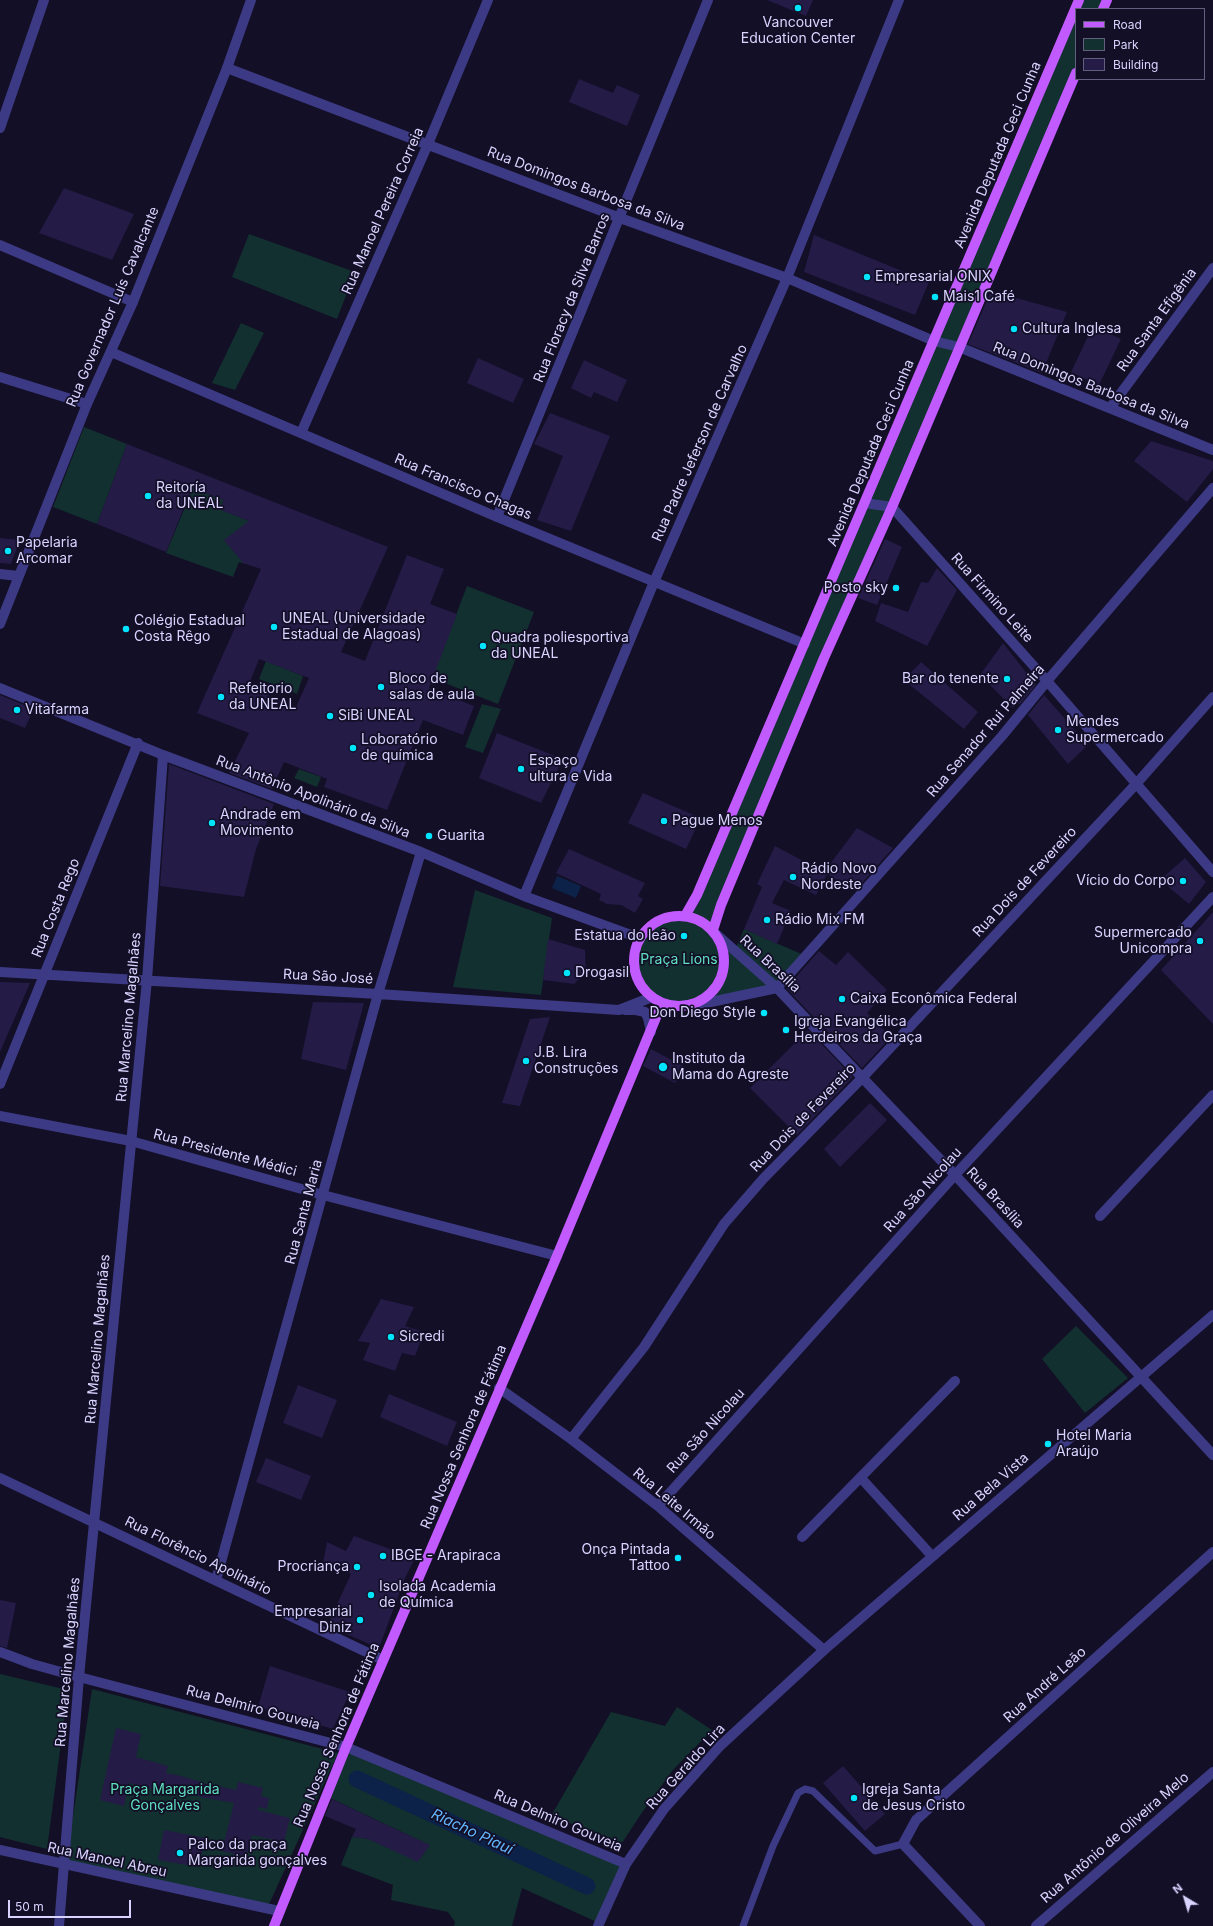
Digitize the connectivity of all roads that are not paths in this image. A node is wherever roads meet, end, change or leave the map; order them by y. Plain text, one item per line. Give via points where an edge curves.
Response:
1 (44, 0) edge
2 (251, 0) edge
3 (488, 0) edge
4 (708, 0) edge
5 (899, 0) edge
6 (1075, 9) edge
7 (227, 68) junction
8 (1075, 75) edge
9 (0, 128) edge
10 (428, 144) junction
11 (620, 218) junction
12 (0, 245) edge
13 (1213, 268) edge
14 (787, 278) junction
15 (132, 302) junction
16 (934, 341) junction
17 (959, 347) junction
18 (111, 352) junction
19 (0, 377) edge
20 (87, 404) junction
21 (1110, 408) junction
22 (301, 433) junction
23 (1213, 450) edge
24 (1213, 488) edge
25 (865, 503) junction
26 (892, 507) junction
27 (497, 518) junction
28 (0, 574) edge
29 (18, 576) junction
30 (654, 582) junction
31 (0, 624) edge
32 (805, 644) junction
33 (1047, 681) junction
34 (0, 688) edge
35 (1213, 697) edge
36 (138, 743) junction
37 (163, 755) junction
38 (1137, 783) junction
39 (421, 852) junction
40 (1213, 872) edge
41 (524, 896) junction
42 (1213, 897) edge
43 (685, 916) junction
44 (714, 932) junction
45 (639, 938) junction
46 (0, 972) edge
47 (44, 974) junction
48 (147, 980) junction
49 (777, 988) junction
50 (378, 994) junction
51 (652, 998) junction
52 (662, 1003) junction
53 (687, 1005) junction
54 (619, 1010) junction
55 (651, 1032) junction
56 (862, 1078) junction
57 (0, 1084) edge
58 (1213, 1095) edge
59 (0, 1116) edge
60 (131, 1142) junction
61 (955, 1175) junction
62 (324, 1195) junction
63 (1100, 1216) dead end
64 (558, 1256) junction
65 (1213, 1315) edge
66 (1141, 1377) junction
67 (955, 1381) dead end
68 (499, 1388) junction
69 (571, 1439) junction
70 (1213, 1455) edge
71 (0, 1478) edge
72 (861, 1478) junction
73 (658, 1506) junction
74 (95, 1522) junction
75 (802, 1537) dead end
76 (1213, 1552) edge
77 (932, 1556) junction
78 (216, 1580) junction
79 (824, 1650) junction
80 (0, 1652) edge
81 (383, 1660) junction
82 (79, 1677) junction
83 (346, 1747) junction
84 (1213, 1772) edge
85 (904, 1844) junction
86 (0, 1850) edge
87 (64, 1864) junction
88 (626, 1864) junction
89 (279, 1911) junction
90 (59, 1926) edge
91 (274, 1926) edge
92 (598, 1926) edge
93 (743, 1926) edge
94 (980, 1926) edge
95 (1036, 1926) edge

1 - 9 street
2 - 7 street, Rua Governador Luís Cavalcante
3 - 10 street, Rua Manoel Pereira Correia
4 - 11 street, Rua Floracy da Silva Barros
5 - 14 street, Rua Padre Jeferson de Carvalho
6 - 16 main road, Avenida Deputada Ceci Cunha
7 - 10 street, Rua Domingos Barbosa da Silva
7 - 15 street, Rua Governador Luís Cavalcante
8 - 17 main road
10 - 11 street, Rua Domingos Barbosa da Silva
10 - 22 street, Rua Manoel Pereira Correia
11 - 14 street, Rua Domingos Barbosa da Silva
11 - 27 street, Rua Floracy da Silva Barros
12 - 15 street
13 - 21 street, Rua Santa Efigênia
14 - 16 street, Rua Domingos Barbosa da Silva
14 - 30 street, Rua Padre Jeferson de Carvalho
15 - 18 street, Rua Governador Luís Cavalcante
16 - 17 street, Rua Domingos Barbosa da Silva
16 - 25 main road, Avenida Deputada Ceci Cunha
17 - 21 street, Rua Domingos Barbosa da Silva
17 - 26 main road
18 - 20 street, Rua Governador Luís Cavalcante
18 - 22 street, Rua Francisco Chagas
19 - 20 street
20 - 29 street, Rua Governador Luís Cavalcante
21 - 23 street, Rua Domingos Barbosa da Silva
22 - 27 street, Rua Francisco Chagas
24 - 33 street, Rua Senador Rui Palmeira
25 - 26 street
25 - 32 main road, Avenida Deputada Ceci Cunha
26 - 33 street, Rua Firmino Leite
26 - 44 main road via 815,680 724,898
27 - 30 street, Rua Francisco Chagas
28 - 29 street
29 - 31 street, Rua Governador Luís Cavalcante
30 - 32 street, Rua Francisco Chagas
30 - 41 street, Rua Padre Jeferson de Carvalho
32 - 43 main road, Avenida Deputada Ceci Cunha via 697,896
33 - 38 street, Rua Firmino Leite
33 - 49 street, Rua Senador Rui Palmeira via 1002,736
34 - 36 street, Rua Antônio Apolinário da Silva
35 - 38 street, Rua Dois de Fevereiro
36 - 37 street, Rua Antônio Apolinário da Silva
36 - 47 street, Rua Costa Rego
37 - 39 street, Rua Antônio Apolinário da Silva
37 - 48 street, Rua Marcelino Magalhães
38 - 40 street, Rua Firmino Leite
38 - 56 street, Rua Dois de Fevereiro
39 - 41 street, Rua Antônio Apolinário da Silva
39 - 50 street, Rua Santa Maria
41 - 45 street, Rua Antônio Apolinário da Silva
42 - 61 street, Rua São Nicolau
43 - 44 main road via 705,923
43 - 45 main road via 667,917 651,925
44 - 49 street, Rua Brasília
44 - 53 main road via 723,950 723,968 717,985 704,998
45 - 51 main road via 633,964 636,977
46 - 47 street, Rua São José
47 - 48 street, Rua São José
47 - 57 street, Rua Costa Rego
48 - 50 street, Rua São José
48 - 60 street, Rua Marcelino Magalhães
49 - 53 street
49 - 56 street, Rua Brasília
50 - 54 street, Rua São José
50 - 62 street, Rua Santa Maria
51 - 52 main road
51 - 54 street, Rua São José
52 - 53 main road via 673,1006
52 - 55 main road, Rua Nossa Senhora de Fátima
54 - 55 street via 645,1012
55 - 64 main road, Rua Nossa Senhora de Fátima
56 - 61 street, Rua Brasília
56 - 69 street, Rua Dois de Fevereiro via 762,1179 724,1224 644,1347
58 - 63 street
59 - 60 street, Rua Presidente Médici
60 - 62 street, Rua Presidente Médici
60 - 74 street, Rua Marcelino Magalhães
61 - 66 street, Rua Brasília
61 - 73 street, Rua São Nicolau
62 - 64 street, Rua Presidente Médici
62 - 78 street, Rua Santa Maria
64 - 68 main road, Rua Nossa Senhora de Fátima
65 - 66 street, Rua Bela Vista
66 - 70 street, Rua Brasília
66 - 77 street, Rua Bela Vista
67 - 72 street
68 - 69 street, Rua Leite Irmão
68 - 81 main road, Rua Nossa Senhora de Fátima
69 - 73 street, Rua Leite Irmão
71 - 74 street, Rua Florêncio Apolinário
72 - 75 street
72 - 77 street
73 - 79 street, Rua Leite Irmão
74 - 78 street, Rua Florêncio Apolinário
74 - 82 street, Rua Marcelino Magalhães
76 - 85 street, Rua André Leão via 916,1820
77 - 79 street, Rua Bela Vista
78 - 81 street, Rua Florêncio Apolinário
79 - 88 street, Rua Geraldo Lira via 720,1746 664,1809
80 - 82 street, Rua Delmiro Gouveia
81 - 83 main road, Rua Nossa Senhora de Fátima
82 - 83 street, Rua Delmiro Gouveia
82 - 87 street, Rua Marcelino Magalhães
83 - 88 street, Rua Delmiro Gouveia
83 - 89 main road, Rua Nossa Senhora de Fátima
84 - 95 street, Rua Antônio de Oliveira Melo
85 - 93 lane via 875,1851 813,1791 805,1790 798,1793 773,1846
85 - 94 street
86 - 87 street, Rua Manoel Abreu
87 - 89 street, Rua Manoel Abreu
87 - 90 street, Rua Marcelino Magalhães
88 - 92 street, Rua Geraldo Lira
89 - 91 main road, Rua Nossa Senhora de Fátima

